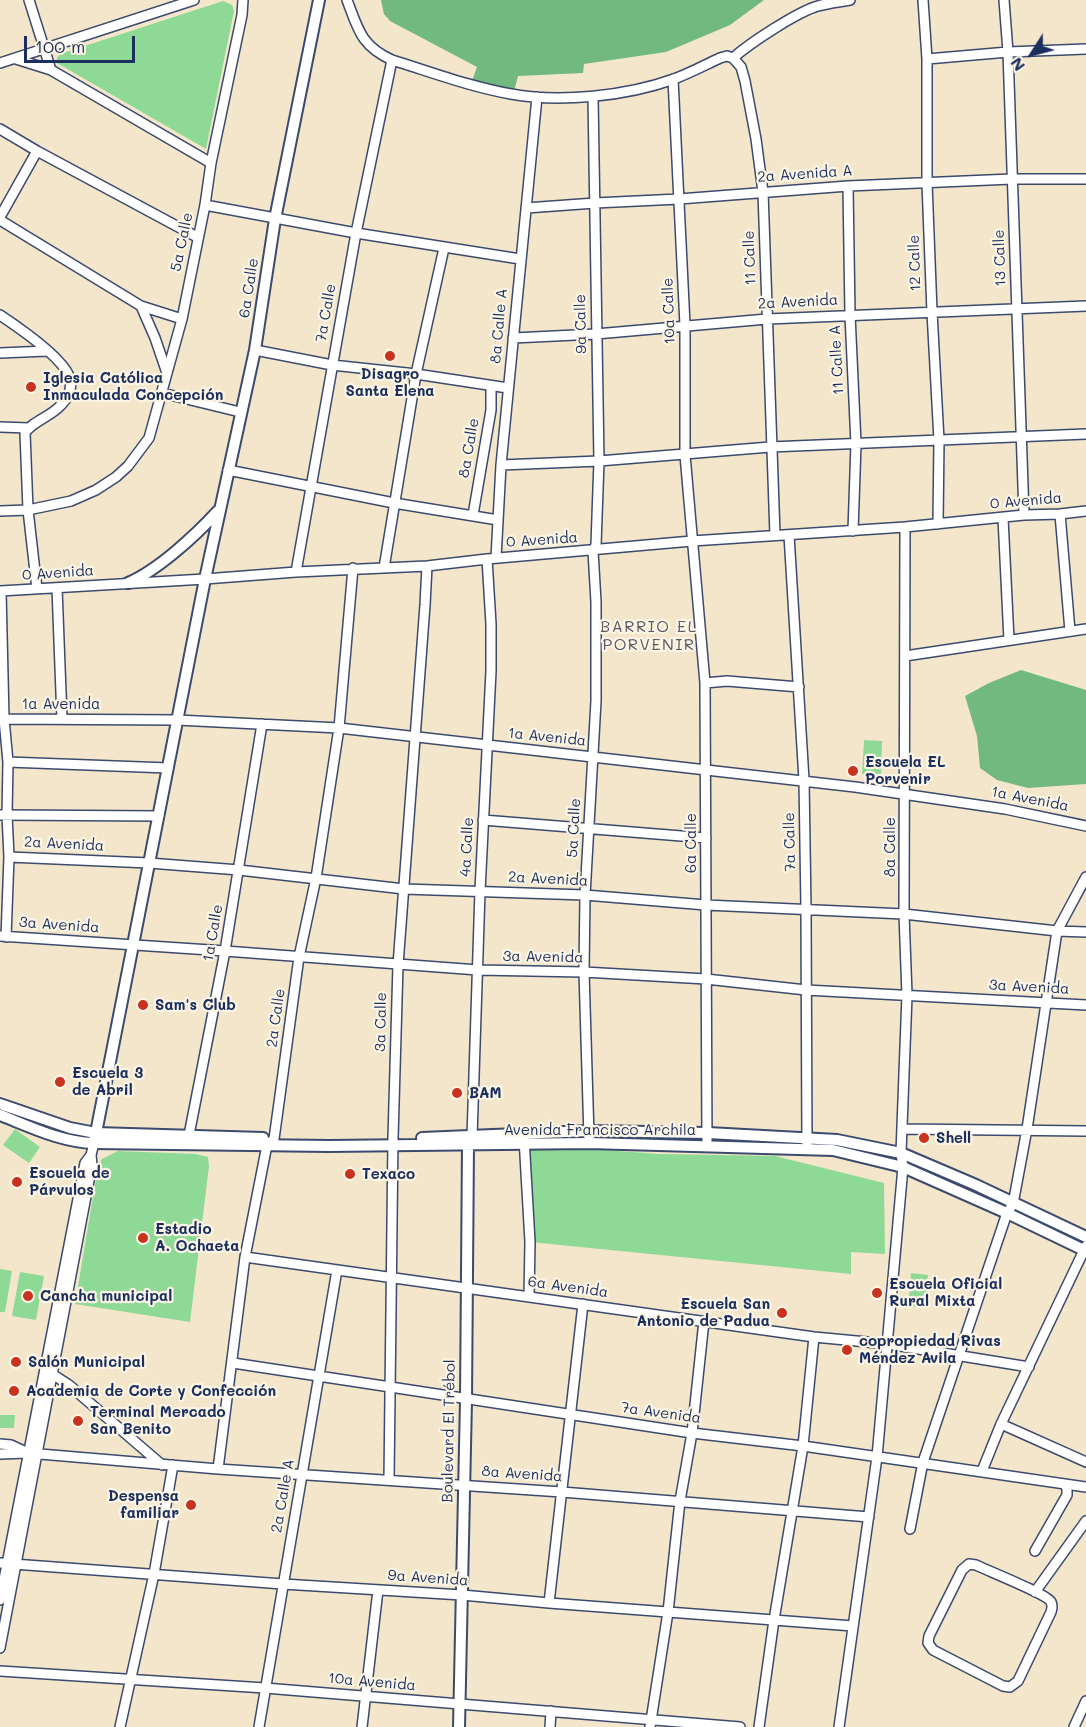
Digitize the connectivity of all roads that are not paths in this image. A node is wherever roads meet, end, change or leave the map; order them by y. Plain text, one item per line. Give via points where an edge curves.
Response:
1 (29, 0) edge
2 (194, 0) edge
3 (243, 0) edge
4 (319, 0) edge
5 (346, 0) edge
6 (850, 0) edge
7 (923, 0) edge
8 (1004, 0) edge
9 (45, 48) junction
10 (1086, 49) edge
11 (1008, 52) junction
12 (733, 57) junction
13 (16, 59) junction
14 (927, 59) junction
15 (392, 60) junction
16 (0, 63) edge
17 (51, 70) junction
18 (673, 79) junction
19 (537, 97) junction
20 (593, 97) junction
21 (0, 129) edge
22 (38, 151) junction
23 (211, 163) junction
24 (1012, 179) junction
25 (1086, 179) edge
26 (927, 183) junction
27 (848, 186) junction
28 (763, 192) junction
29 (679, 199) junction
30 (595, 203) junction
31 (205, 206) junction
32 (526, 208) junction
33 (0, 219) edge
34 (274, 219) junction
35 (356, 233) junction
36 (198, 237) junction
37 (444, 248) junction
38 (520, 259) junction
39 (141, 306) junction
40 (1086, 306) edge
41 (1017, 309) junction
42 (932, 312) junction
43 (0, 315) edge
44 (850, 315) junction
45 (182, 318) junction
46 (767, 319) junction
47 (685, 325) junction
48 (596, 334) junction
49 (513, 338) junction
50 (255, 350) junction
51 (47, 351) junction
52 (0, 353) edge
53 (332, 365) junction
54 (167, 373) junction
55 (416, 374) junction
56 (491, 386) junction
57 (508, 388) junction
58 (162, 393) junction
59 (240, 412) junction
60 (0, 428) edge
61 (28, 428) junction
62 (1086, 434) edge
63 (1021, 438) junction
64 (939, 440) junction
65 (856, 444) junction
66 (771, 447) junction
67 (685, 455) junction
68 (599, 461) junction
69 (501, 465) junction
70 (228, 470) junction
71 (312, 486) junction
72 (394, 503) junction
73 (28, 510) junction
74 (219, 510) junction
75 (0, 511) edge
76 (1086, 511) edge
77 (1060, 514) junction
78 (473, 515) junction
79 (1024, 515) junction
80 (1002, 518) junction
81 (498, 520) junction
82 (938, 524) junction
83 (905, 528) junction
84 (853, 531) junction
85 (775, 536) junction
86 (789, 536) junction
87 (692, 541) junction
88 (593, 551) junction
89 (492, 559) junction
90 (427, 566) junction
91 (353, 568) junction
92 (384, 568) junction
93 (296, 572) junction
94 (205, 579) junction
95 (128, 583) junction
96 (57, 588) junction
97 (37, 589) junction
98 (1, 591) edge
99 (1086, 629) edge
100 (1070, 631) junction
101 (1009, 640) junction
102 (905, 656) junction
103 (705, 683) junction
104 (799, 687) junction
105 (2, 719) edge
106 (62, 719) junction
107 (177, 720) junction
108 (262, 724) junction
109 (339, 728) junction
110 (415, 736) junction
111 (488, 745) junction
112 (592, 757) junction
113 (8, 762) junction
114 (168, 768) junction
115 (706, 770) junction
116 (804, 780) junction
117 (905, 794) junction
118 (4, 815) edge
119 (159, 816) junction
120 (483, 820) junction
121 (1086, 826) edge
122 (589, 829) junction
123 (706, 837) junction
124 (9, 856) junction
125 (149, 863) junction
126 (239, 870) junction
127 (1086, 877) edge
128 (316, 878) junction
129 (404, 889) junction
130 (480, 891) junction
131 (585, 896) junction
132 (706, 906) junction
133 (807, 909) junction
134 (904, 914) junction
135 (1057, 931) junction
136 (1086, 932) edge
137 (3, 936) edge
138 (133, 945) junction
139 (225, 951) junction
140 (299, 957) junction
141 (398, 965) junction
142 (478, 970) junction
143 (584, 972) junction
144 (706, 980) junction
145 (806, 990) junction
146 (907, 994) junction
147 (1046, 1004) junction
148 (1086, 1005) edge
149 (0, 1104) edge
150 (0, 1115) edge
151 (902, 1129) junction
152 (1027, 1129) junction
153 (588, 1131) junction
154 (1086, 1131) edge
155 (524, 1132) junction
156 (708, 1132) junction
157 (95, 1138) junction
158 (188, 1140) junction
159 (393, 1141) junction
160 (470, 1141) junction
161 (271, 1142) junction
162 (589, 1143) junction
163 (807, 1143) junction
164 (524, 1144) junction
165 (707, 1146) junction
166 (901, 1153) junction
167 (91, 1155) junction
168 (903, 1167) junction
169 (1010, 1208) junction
170 (1086, 1237) edge
171 (1085, 1249) edge
172 (245, 1257) junction
173 (337, 1270) junction
174 (393, 1278) junction
175 (466, 1288) junction
176 (529, 1297) junction
177 (583, 1305) junction
178 (704, 1321) junction
179 (814, 1337) junction
180 (888, 1344) junction
181 (960, 1355) junction
182 (233, 1363) junction
183 (1029, 1367) junction
184 (52, 1374) junction
185 (319, 1376) junction
186 (391, 1387) junction
187 (466, 1400) junction
188 (571, 1415) junction
189 (1001, 1424) junction
190 (692, 1433) junction
191 (0, 1444) edge
192 (803, 1446) junction
193 (0, 1454) edge
194 (33, 1454) junction
195 (877, 1457) junction
196 (923, 1462) junction
197 (1086, 1462) edge
198 (162, 1465) junction
199 (173, 1465) junction
200 (218, 1469) junction
201 (982, 1471) junction
202 (302, 1474) junction
203 (389, 1480) junction
204 (1065, 1484) junction
205 (463, 1485) junction
206 (1086, 1487) edge
207 (562, 1492) junction
208 (680, 1501) junction
209 (792, 1511) junction
210 (869, 1517) junction
211 (1086, 1521) edge
212 (910, 1529) dead end
213 (1035, 1551) dead end
214 (8, 1563) edge
215 (154, 1574) junction
216 (283, 1584) junction
217 (378, 1590) junction
218 (1035, 1592) junction
219 (462, 1595) junction
220 (0, 1600) edge
221 (549, 1603) junction
222 (668, 1612) junction
223 (774, 1620) junction
224 (853, 1626) junction
225 (0, 1648) edge
226 (0, 1671) edge
227 (130, 1678) junction
228 (265, 1688) junction
229 (366, 1697) junction
230 (1086, 1701) edge
231 (460, 1705) junction
232 (551, 1711) junction
233 (651, 1723) edge
234 (120, 1727) edge
235 (259, 1727) edge
236 (362, 1727) edge
237 (459, 1727) edge
238 (550, 1727) edge
239 (740, 1727) edge
240 (759, 1727) edge
241 (839, 1727) edge
242 (1074, 1727) edge

1 - 9 street
2 - 9 street
3 - 23 street, 5a Calle
4 - 34 main road, 6a Calle
5 - 15 street via 363,39
6 - 12 street via 816,6 799,14
7 - 14 street, 12 Calle
8 - 11 street, 13 Calle
9 - 13 street
9 - 17 street
10 - 11 street
11 - 14 street
11 - 24 street, 13 Calle
12 - 18 street via 720,58
12 - 28 street, 11 Calle via 745,81
13 - 16 street
13 - 17 street
14 - 26 street, 12 Calle
15 - 19 street via 489,89
15 - 35 street, 7a Calle
17 - 23 street
18 - 20 street
18 - 29 street, 10a Calle
19 - 20 street
19 - 32 street, 8a Calle A
20 - 30 street, 9a Calle
21 - 22 street
22 - 33 street
22 - 36 street
23 - 31 street, 5a Calle
24 - 25 street, 2a Avenida A
24 - 26 street, 2a Avenida A
24 - 41 street, 13 Calle
26 - 27 street, 2a Avenida A
26 - 42 street, 12 Calle
27 - 28 street, 2a Avenida A
27 - 44 street, 11 Calle A
28 - 29 street, 2a Avenida A
28 - 46 street, 11 Calle
29 - 30 street, 2a Avenida A
29 - 47 street, 10a Calle
30 - 32 street, 2a Avenida A
30 - 48 street, 9a Calle
31 - 34 street
31 - 36 street, 5a Calle
32 - 38 street, 8a Calle A
33 - 39 street
34 - 35 street
34 - 50 main road, 6a Calle
35 - 37 street
35 - 53 street, 7a Calle
36 - 45 street, 5a Calle
37 - 38 street
37 - 55 street
38 - 49 street, 8a Calle A
39 - 45 street
39 - 54 street
40 - 41 street, 2a Avenida
41 - 42 street, 2a Avenida
41 - 63 street, 13 Calle
42 - 44 street, 2a Avenida
42 - 64 street, 12 Calle
43 - 51 street
44 - 46 street, 2a Avenida
44 - 65 street, 11 Calle A
45 - 54 street, 5a Calle
46 - 47 street, 2a Avenida
46 - 66 street, 11 Calle
47 - 48 street, 2a Avenida
47 - 67 street, 10a Calle
48 - 49 street, 2a Avenida
48 - 68 street, 9a Calle
49 - 57 street, 8a Calle A
50 - 53 street
50 - 59 main road, 6a Calle
51 - 52 street
51 - 61 street via 70,378 70,392 60,407
53 - 55 street
53 - 71 street, 7a Calle
54 - 58 street, 5a Calle
55 - 56 street
55 - 72 street
56 - 57 street
56 - 78 street, 8a Calle via 491,410
57 - 69 street, 8a Calle A
58 - 59 street
58 - 73 street, 5a Calle via 148,438 116,477 71,501
59 - 70 main road, 6a Calle
60 - 61 street
61 - 73 street via 24,439
62 - 63 street
63 - 64 street
63 - 79 street, 13 Calle
64 - 65 street
64 - 82 street, 12 Calle
65 - 66 street
65 - 84 street, 11 Calle A
66 - 67 street
66 - 85 street, 11 Calle
67 - 68 street
67 - 87 street, 10a Calle
68 - 69 street
68 - 88 street, 9a Calle
69 - 81 street, 8a Calle A
70 - 71 street
70 - 74 main road, 6a Calle
71 - 72 street
71 - 93 street, 7a Calle
72 - 78 street
72 - 92 street
73 - 75 street
73 - 97 street
74 - 94 main road, 6a Calle
74 - 95 main road via 197,534 141,578
76 - 77 street, 0 Avenida
77 - 79 street, 0 Avenida
77 - 100 street
78 - 81 street
79 - 80 street, 0 Avenida
80 - 82 street, 0 Avenida
80 - 101 street
81 - 89 street, 8a Calle A
82 - 83 street, 0 Avenida
83 - 84 street, 0 Avenida
83 - 102 street, 8a Calle
84 - 86 street, 0 Avenida
85 - 86 street, 0 Avenida
85 - 87 street, 0 Avenida
86 - 104 street, 7a Calle
87 - 88 street, 0 Avenida
87 - 103 street, 6a Calle
88 - 89 street, 0 Avenida
88 - 112 street, 5a Calle via 597,656
89 - 90 street, 0 Avenida
89 - 111 street, 4a Calle
90 - 92 street, 0 Avenida
90 - 110 street, 3a Calle
91 - 92 street, 0 Avenida
91 - 93 street, 0 Avenida
91 - 109 street, 2a Calle
93 - 94 street, 0 Avenida
94 - 95 street, 0 Avenida
94 - 107 main road, 6a Calle
95 - 96 street, 0 Avenida
96 - 97 street, 0 Avenida
96 - 106 street
97 - 98 street, 0 Avenida
98 - 105 street
99 - 100 street
100 - 101 street
101 - 102 street
102 - 117 street, 8a Calle
103 - 104 street
103 - 115 street, 6a Calle
104 - 116 street, 7a Calle
105 - 106 street, 1a Avenida
105 - 113 street
106 - 107 street, 1a Avenida
107 - 108 street, 1a Avenida
107 - 114 main road, 6a Calle
108 - 109 street, 1a Avenida
108 - 126 street, 1a Calle
109 - 110 street, 1a Avenida
109 - 128 street, 2a Calle
110 - 111 street, 1a Avenida
110 - 129 street, 3a Calle
111 - 112 street, 1a Avenida
111 - 120 street, 4a Calle
112 - 115 street, 1a Avenida
112 - 122 street, 5a Calle
113 - 114 street
113 - 118 street
114 - 119 main road, 6a Calle
115 - 116 street, 1a Avenida
115 - 123 street, 6a Calle
116 - 117 street, 1a Avenida
116 - 133 street, 7a Calle
117 - 121 street, 1a Avenida
117 - 134 street, 8a Calle
118 - 119 street
118 - 124 street
119 - 125 main road, 6a Calle
120 - 122 street
120 - 130 street, 4a Calle
122 - 123 street
122 - 131 street, 5a Calle
123 - 132 street, 6a Calle
124 - 125 street, 2a Avenida
124 - 137 street
125 - 126 street, 2a Avenida
125 - 138 main road, 6a Calle
126 - 128 street, 2a Avenida
126 - 139 street, 1a Calle
127 - 135 street
128 - 129 street, 2a Avenida
128 - 140 street, 2a Calle
129 - 130 street, 2a Avenida
129 - 141 street, 3a Calle
130 - 131 street, 2a Avenida
130 - 142 street, 4a Calle
131 - 132 street, 2a Avenida
131 - 143 street, 5a Calle
132 - 133 street, 2a Avenida
132 - 144 street, 6a Calle
133 - 134 street, 2a Avenida
133 - 145 street, 7a Calle
134 - 135 street, 2a Avenida
134 - 146 street, 8a Calle
135 - 136 street, 2a Avenida
135 - 147 street
137 - 138 street, 3a Avenida
138 - 139 street, 3a Avenida
138 - 157 main road, 6a Calle
139 - 140 street, 3a Avenida
139 - 158 street, 1a Calle
140 - 141 street, 3a Avenida
140 - 161 street, 2a Calle
141 - 142 street, 3a Avenida
141 - 159 street, 3a Calle
142 - 143 street, 3a Avenida
142 - 160 street, 4a Calle
143 - 144 street, 3a Avenida
143 - 153 street, 5a Calle
144 - 145 street, 3a Avenida
144 - 156 street, 6a Calle
145 - 146 street, 3a Avenida
145 - 163 street, 7a Calle
146 - 147 street, 3a Avenida
146 - 151 street, 8a Calle
147 - 148 street, 3a Avenida
147 - 152 street
149 - 157 main road
150 - 157 main road via 76,1142
151 - 152 street
151 - 166 street, 8a Calle
152 - 154 street
152 - 169 street
153 - 155 main road, Avenida Francisco Archila
153 - 156 main road, Avenida Francisco Archila
153 - 162 street, 5a Calle
155 - 160 main road, Avenida Francisco Archila
155 - 164 street
156 - 163 main road, Avenida Francisco Archila
156 - 165 street, 6a Calle
157 - 158 main road, Avenida Francisco Archila
157 - 167 street
158 - 161 main road, Avenida Francisco Archila
159 - 160 main road, Avenida Francisco Archila
159 - 161 main road, Avenida Francisco Archila
159 - 174 street, 3a Calle
160 - 164 main road, Avenida Francisco Archila
160 - 175 main road, Boulevard El Trébol
161 - 172 street, 2a Calle
162 - 164 main road, Avenida Francisco Archila
162 - 165 main road, Avenida Francisco Archila
163 - 165 main road, Avenida Francisco Archila
163 - 166 main road, Avenida Francisco Archila via 837,1140
163 - 168 main road, Avenida Francisco Archila
164 - 176 street
166 - 168 street, 8a Calle
166 - 169 main road, Avenida Francisco Archila via 976,1185
167 - 184 street
167 - 194 street via 85,1163
168 - 169 main road, Avenida Francisco Archila
168 - 180 street, 8a Calle
169 - 170 main road, Avenida Francisco Archila
169 - 171 main road, Avenida Francisco Archila
169 - 181 street
171 - 183 street
172 - 173 street, 6a Avenida
172 - 182 street, 2a Calle
173 - 174 street, 6a Avenida
173 - 185 street, 2a Calle A
174 - 175 street, 6a Avenida
174 - 186 street, 3a Calle
175 - 176 street, 6a Avenida
175 - 187 main road, Boulevard El Trébol
176 - 177 street, 6a Avenida
177 - 178 street, 6a Avenida
177 - 188 street
178 - 179 street, 6a Avenida
178 - 190 street
179 - 180 street, 6a Avenida
179 - 192 street
180 - 181 street, 6a Avenida
180 - 195 street, 8a Calle
181 - 183 street, 6a Avenida
181 - 196 street
182 - 185 street, 7a Avenida
182 - 200 street, 2a Calle
183 - 189 street
184 - 194 street
184 - 198 street
185 - 186 street, 7a Avenida
185 - 202 street, 2a Calle A
186 - 187 street, 7a Avenida
186 - 203 street, 3a Calle
187 - 188 street, 7a Avenida
187 - 205 main road, Boulevard El Trébol
188 - 190 street, 7a Avenida
188 - 207 street
189 - 197 street
189 - 201 street
190 - 192 street, 7a Avenida
190 - 208 street
191 - 194 street, 8a Avenida
192 - 195 street, 7a Avenida
192 - 209 street
193 - 194 street, 8a Avenida
194 - 198 street, 8a Avenida
194 - 214 street
195 - 196 street, 7a Avenida
195 - 210 street, 8a Calle
196 - 201 street, 7a Avenida
196 - 212 street
198 - 199 street, 8a Avenida
199 - 200 street, 8a Avenida
199 - 215 street
200 - 202 street, 8a Avenida
201 - 204 street, 7a Avenida
202 - 203 street, 8a Avenida
202 - 216 street, 2a Calle A
203 - 205 street, 8a Avenida
204 - 206 street, 7a Avenida
204 - 213 street via 1067,1495
205 - 207 street, 8a Avenida
205 - 219 main road, Boulevard El Trébol
207 - 208 street, 8a Avenida
207 - 221 street
208 - 209 street, 8a Avenida
208 - 222 street
209 - 210 street, 8a Avenida
209 - 223 street
210 - 224 street, 8a Calle
211 - 218 street
214 - 215 street, 9a Avenida
214 - 220 street
214 - 225 street
215 - 216 street, 9a Avenida
215 - 227 street
216 - 217 street, 9a Avenida
216 - 228 street, 2a Calle A
217 - 219 street, 9a Avenida
217 - 229 street
218 - 218 street via 1049,1600 1052,1609 1013,1686 1003,1686 929,1646 928,1636 966,1565 976,1565
219 - 221 street, 9a Avenida
219 - 231 main road, Boulevard El Trébol
221 - 222 street, 9a Avenida
222 - 223 street, 9a Avenida
222 - 233 street
223 - 224 street, 9a Avenida
223 - 240 street
224 - 241 street, 8a Calle
226 - 227 street, 10a Avenida
227 - 228 street, 10a Avenida
227 - 234 street
228 - 229 street, 10a Avenida
228 - 235 street, 2a Calle A
229 - 231 street, 10a Avenida
229 - 236 street
230 - 242 street
231 - 232 street, 10a Avenida
231 - 237 main road, Boulevard El Trébol
232 - 233 street, 10a Avenida
232 - 238 street
233 - 239 street, 10a Avenida

